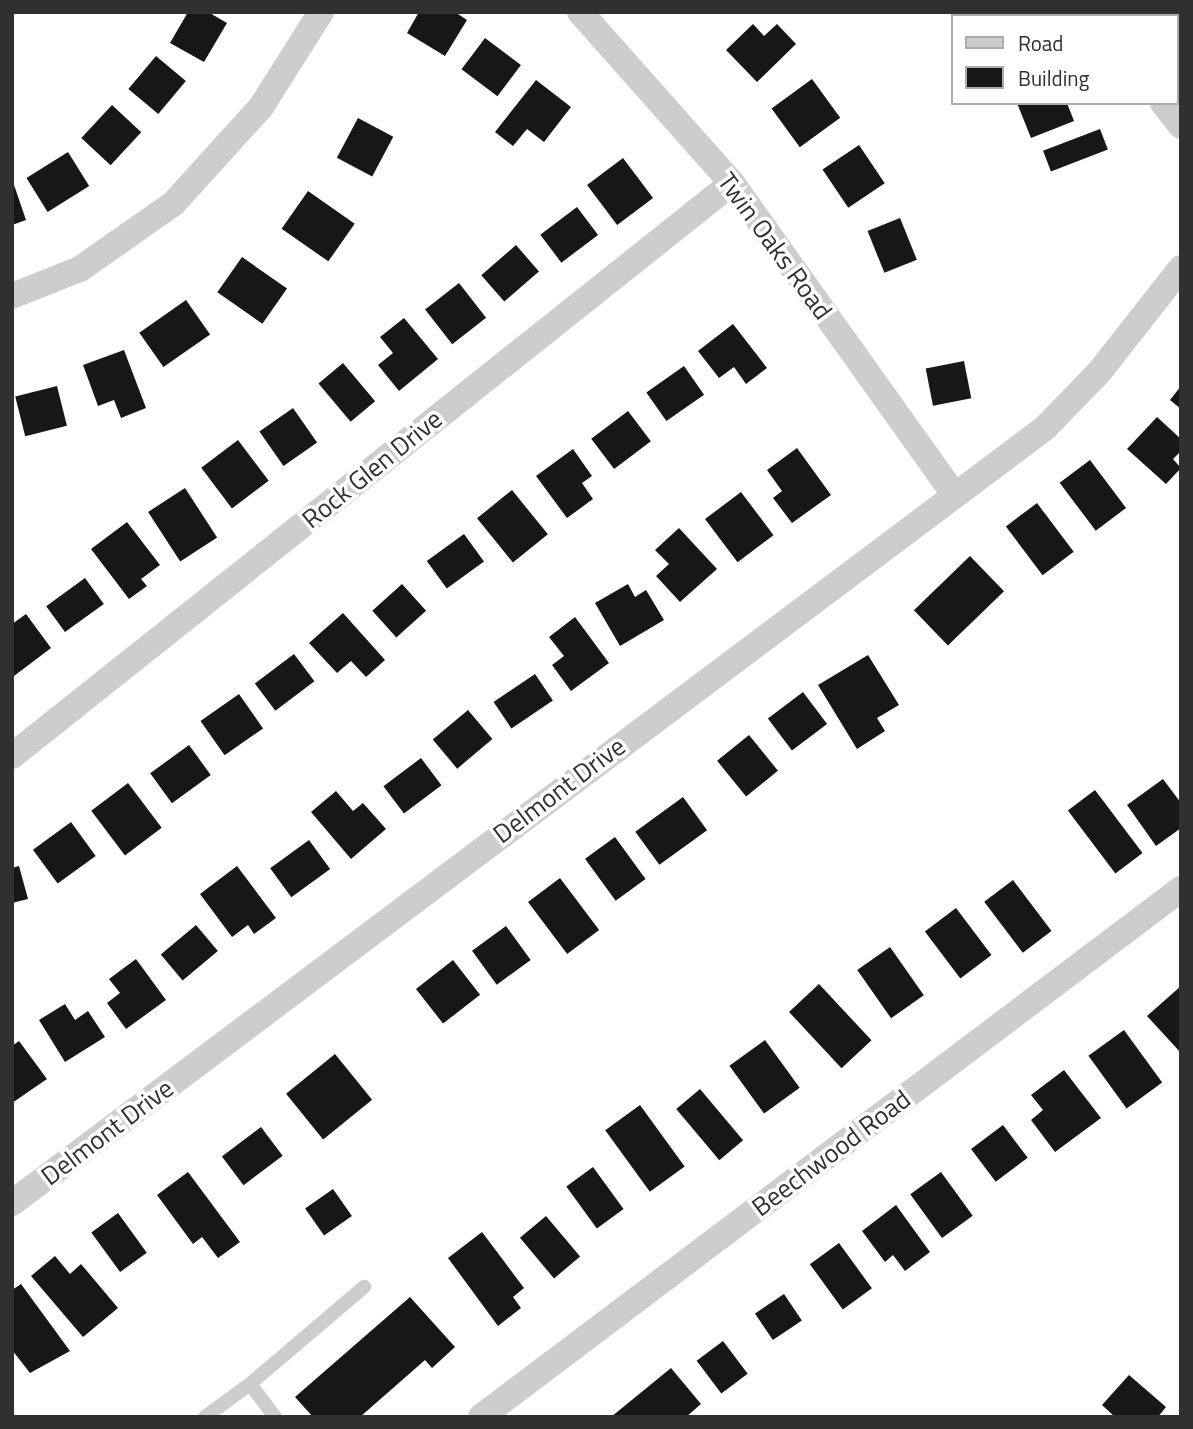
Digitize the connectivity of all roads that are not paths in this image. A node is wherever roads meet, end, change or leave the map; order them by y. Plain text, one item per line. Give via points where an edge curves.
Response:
1 (321, 12) edge
2 (580, 12) edge
3 (1165, 105) edge
4 (1181, 126) edge
5 (732, 183) junction
6 (1181, 268) edge
7 (12, 296) edge
8 (953, 493) junction
9 (12, 756) edge
10 (1181, 889) edge
11 (12, 1203) edge
12 (364, 1287) dead end
13 (250, 1384) junction
14 (205, 1417) edge
15 (275, 1417) edge
16 (481, 1417) edge

1 - 7 street via 261,107 173,204 80,269
2 - 5 street, Twin Oaks Road
3 - 4 street
5 - 8 street, Twin Oaks Road
5 - 9 street, Rock Glen Drive
6 - 8 street, Delmont Drive via 1100,371 1045,428
8 - 11 street, Delmont Drive
10 - 16 street, Beechwood Road
12 - 13 lane
13 - 14 lane
13 - 15 lane

